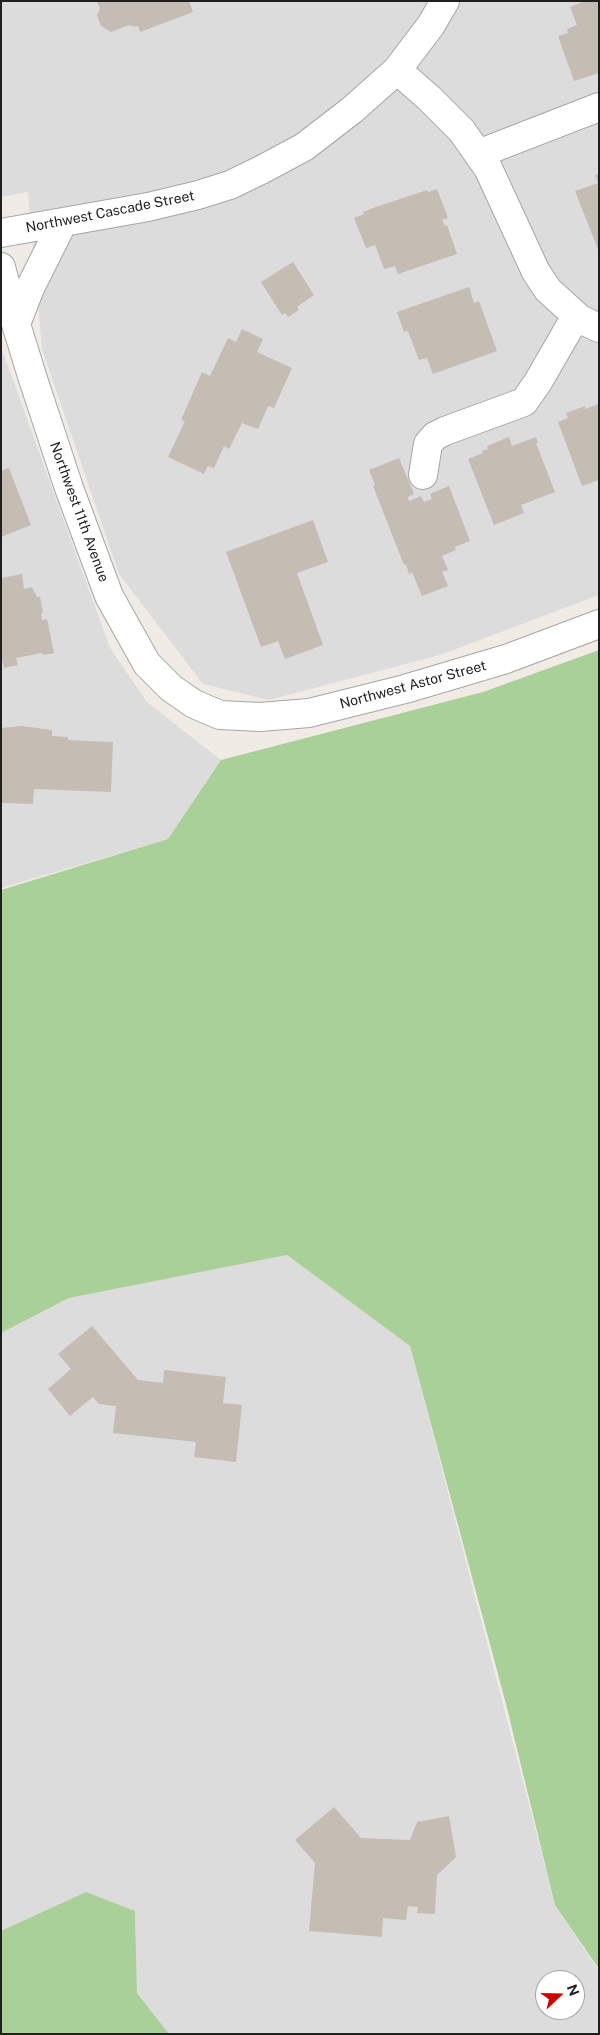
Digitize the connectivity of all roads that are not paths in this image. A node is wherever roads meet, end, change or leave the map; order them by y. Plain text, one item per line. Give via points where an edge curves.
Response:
1 (445, 1) edge
2 (397, 70) junction
3 (599, 107) edge
4 (478, 154) junction
5 (62, 222) junction
6 (1, 233) edge
7 (1, 267) edge
8 (588, 322) edge
9 (16, 324) junction
10 (422, 475) dead end
11 (599, 624) edge
12 (220, 714) joint

1 - 2 street, Northwest Cascade Street
2 - 4 street via 462,131
2 - 5 street, Northwest Cascade Street via 304,147 230,185 198,196
3 - 4 street
4 - 8 street via 488,168 536,272 548,290
5 - 6 street, Northwest Cascade Street
5 - 9 street
7 - 9 street, Northwest 11th Avenue
8 - 10 street via 524,402 435,436 428,444
9 - 12 street, Northwest 11th Avenue via 69,488 109,596 126,629 146,664 171,688 194,704
11 - 12 street, Northwest Astor Street via 506,659 405,689 318,710 260,717

